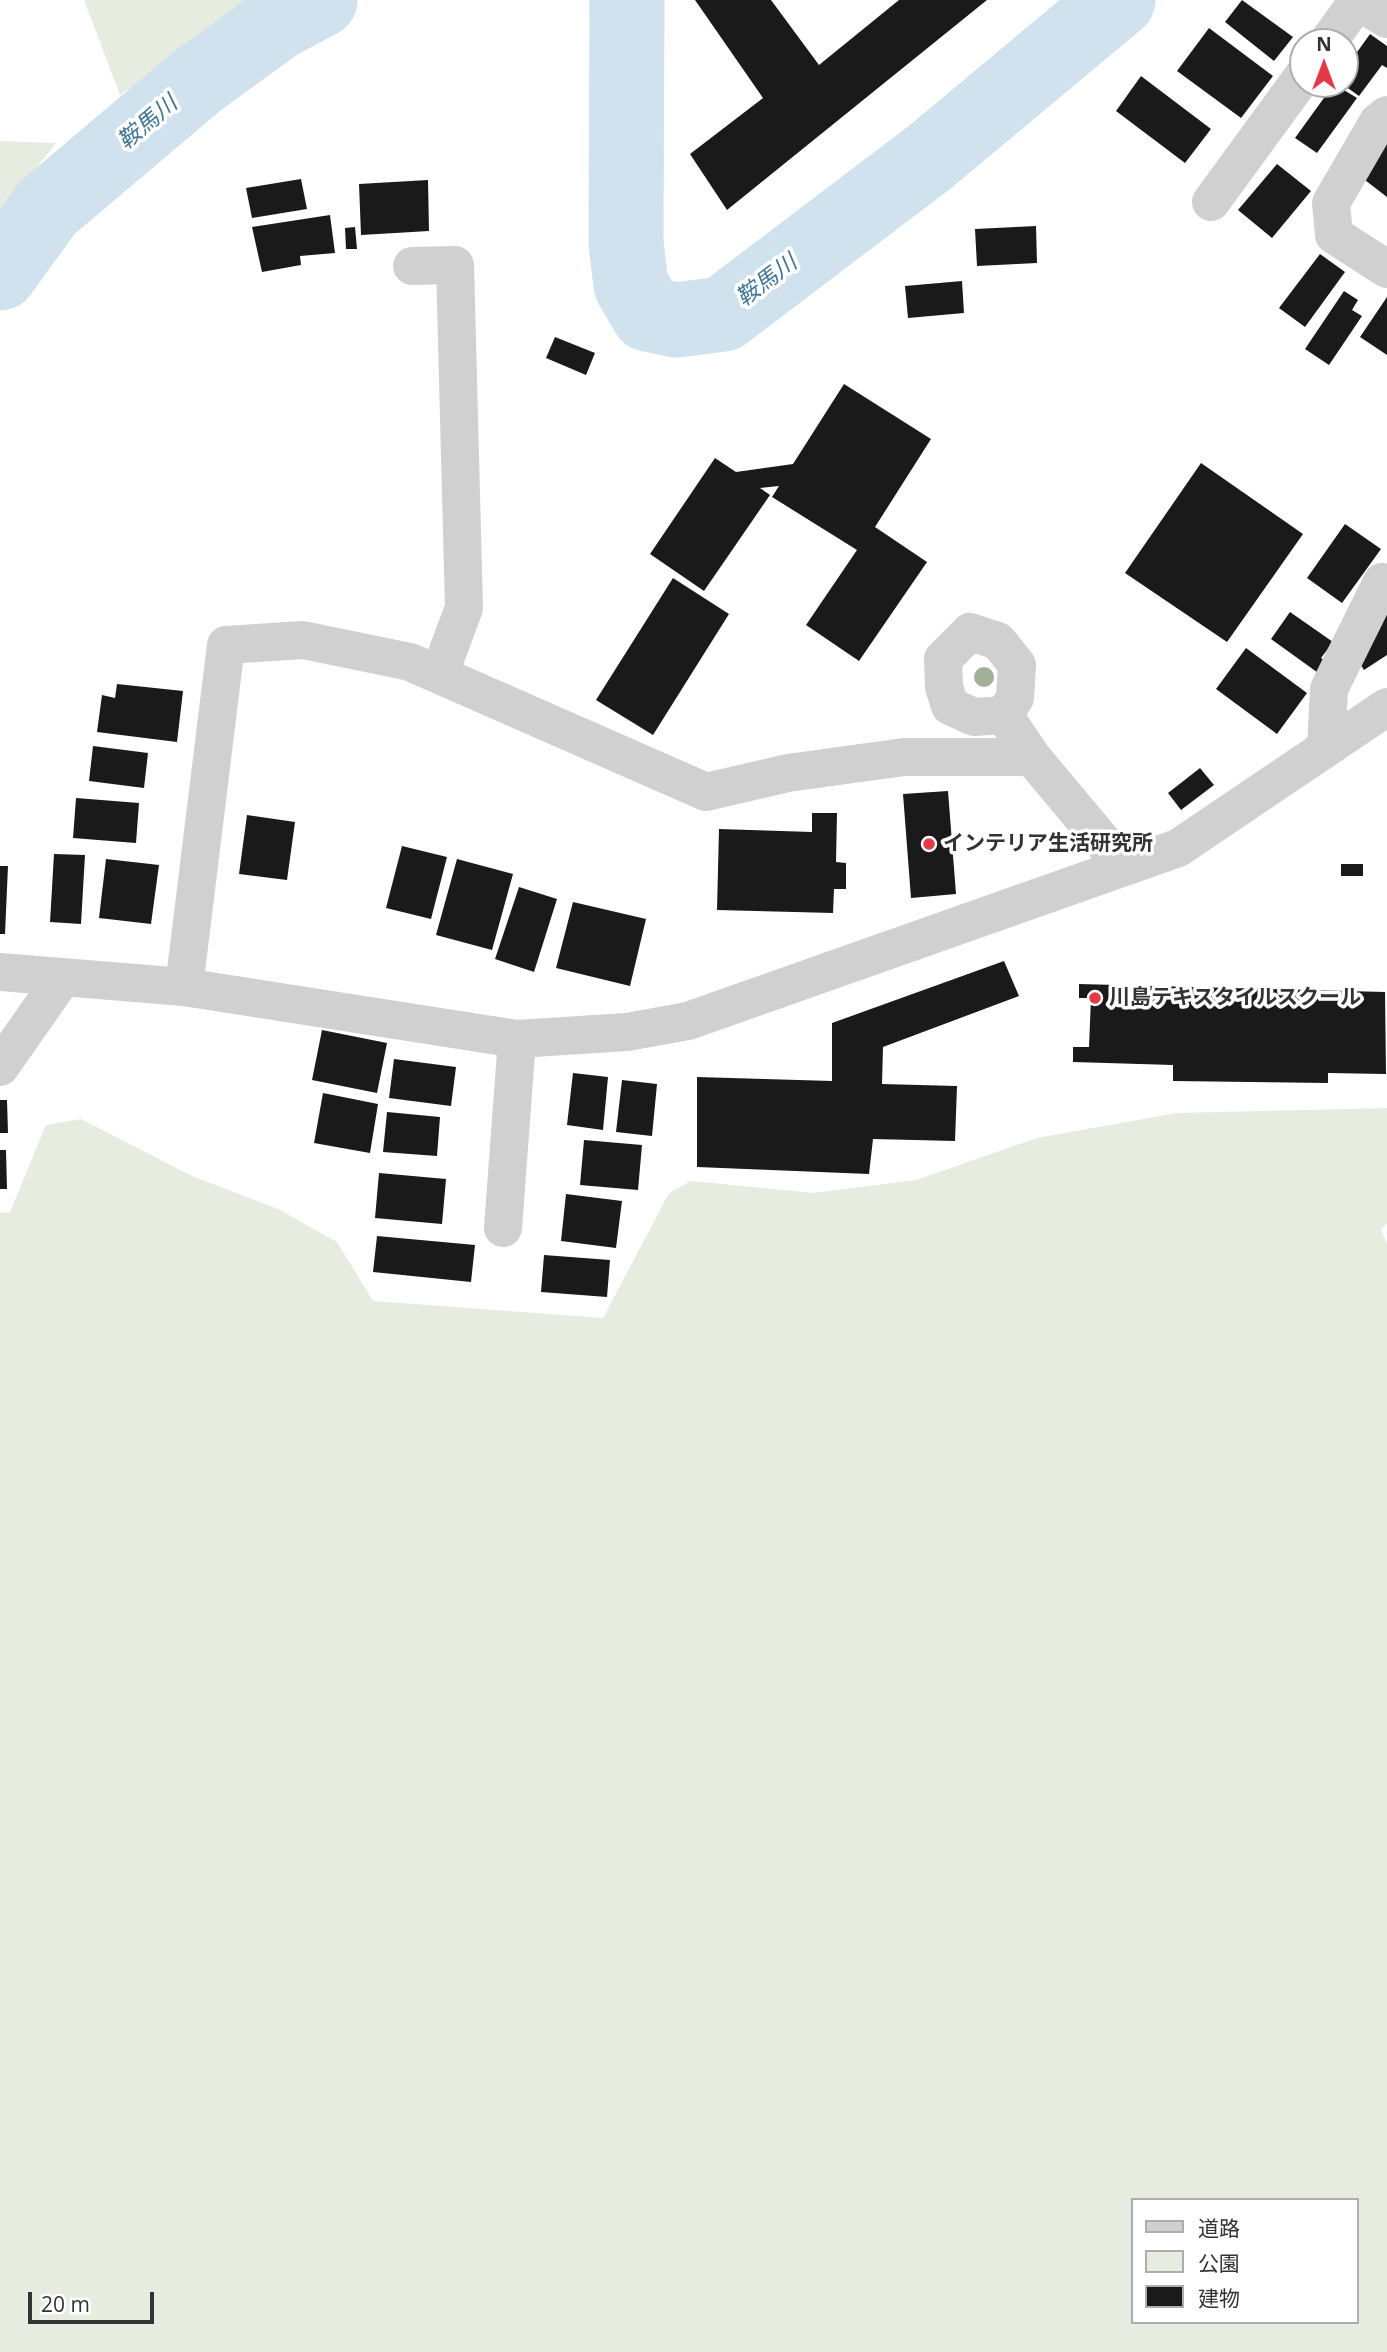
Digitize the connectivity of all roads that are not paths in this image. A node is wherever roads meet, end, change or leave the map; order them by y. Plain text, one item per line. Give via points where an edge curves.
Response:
1 (1375, 11) edge
2 (1349, 28) edge
3 (1289, 95) edge
4 (1387, 115) edge
5 (1211, 202) dead end
6 (412, 266) dead end
7 (1387, 269) edge
8 (1382, 582) dead end
9 (439, 675) junction
10 (1387, 707) edge
11 (1004, 715) dead end
12 (1326, 748) junction
13 (1032, 757) junction
14 (1124, 867) junction
15 (0, 972) edge
16 (63, 977) junction
17 (184, 987) junction
18 (517, 1039) junction
19 (0, 1067) edge
20 (503, 1228) dead end

1 - 2 street
3 - 5 street
4 - 7 street via 1378,122 1331,203 1334,235
6 - 9 street via 455,265 464,608
8 - 12 street via 1329,689
9 - 13 street via 706,792 788,773 904,757
9 - 17 street via 410,662 303,640 226,645
10 - 12 street
11 - 13 street
12 - 14 street via 1178,848
13 - 14 street
14 - 18 street via 688,1021 627,1032
15 - 16 street
16 - 17 street
16 - 19 street
17 - 18 street
18 - 20 street

